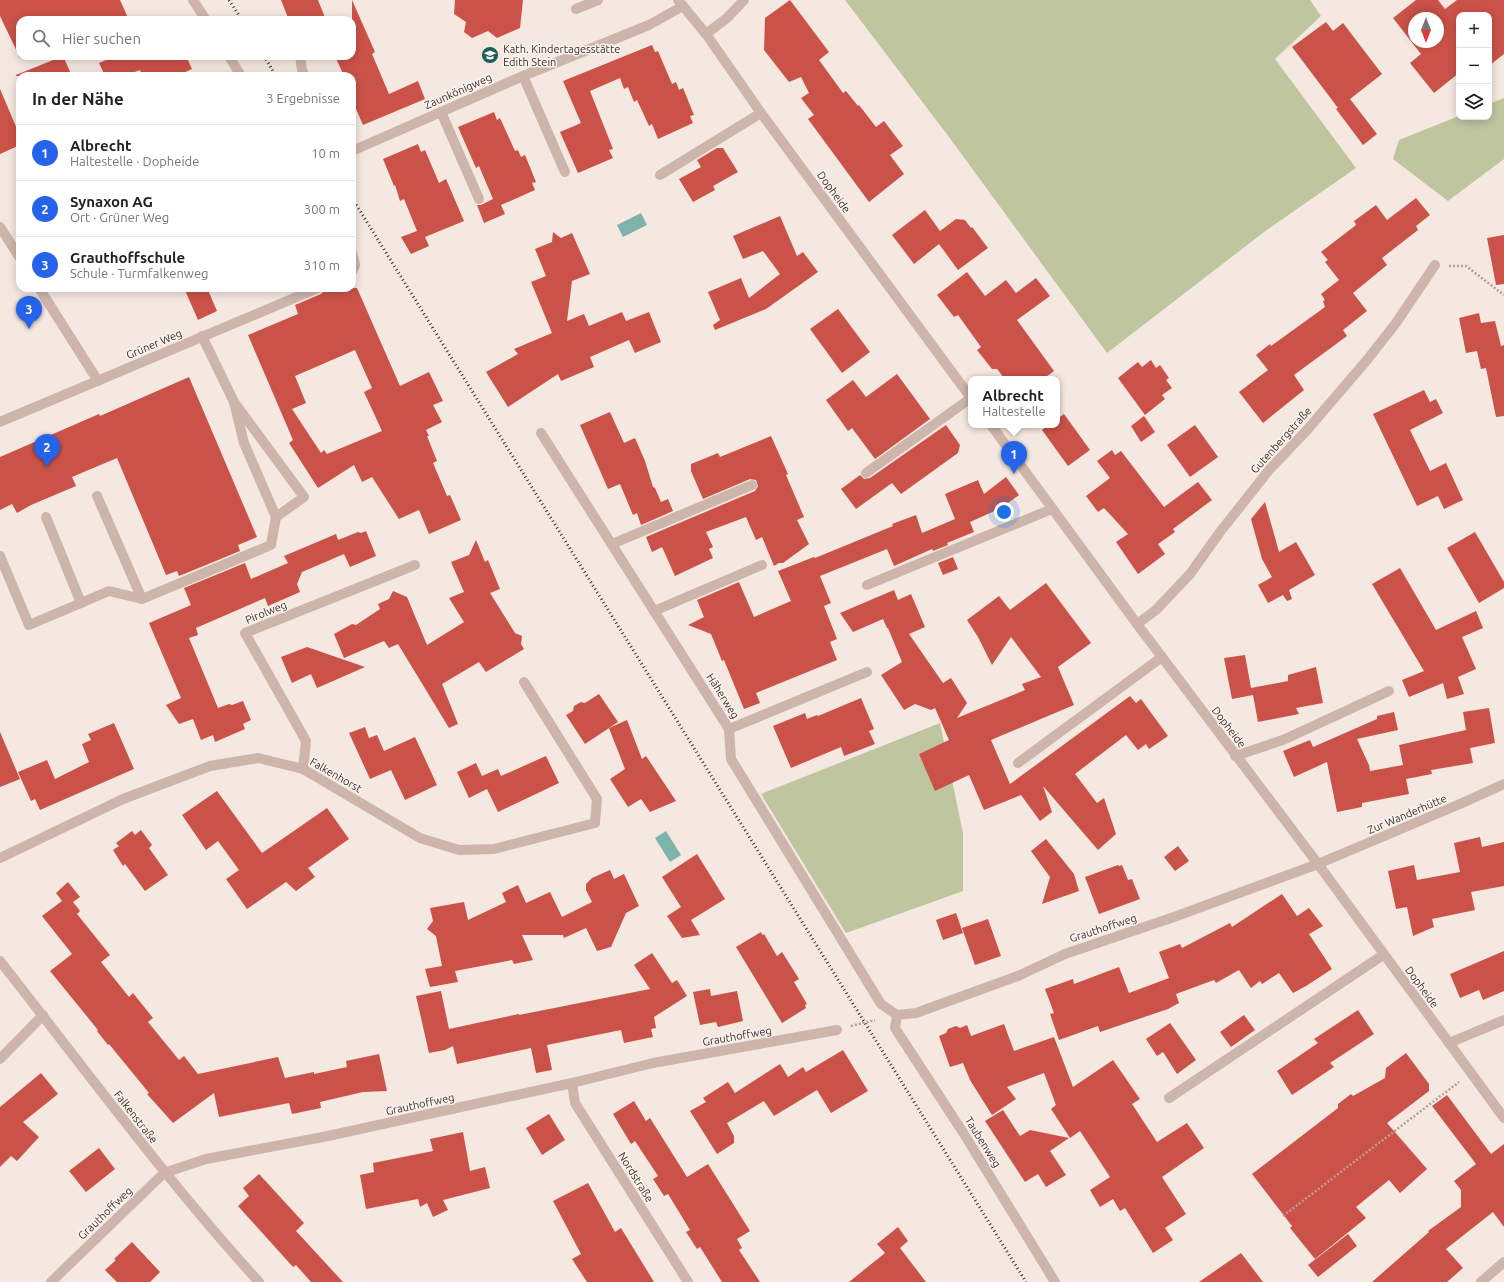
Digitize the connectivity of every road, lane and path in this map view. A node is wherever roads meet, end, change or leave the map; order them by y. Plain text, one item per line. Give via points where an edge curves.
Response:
1 (193, 0) edge
2 (598, 0) edge
3 (744, 0) edge
4 (680, 3) edge
5 (576, 9) dead end
6 (203, 16) edge
7 (706, 34) junction
8 (231, 60) edge
9 (301, 60) edge
10 (238, 72) edge
11 (303, 72) edge
12 (523, 76) junction
13 (441, 112) junction
14 (761, 113) junction
15 (356, 148) edge
16 (565, 172) dead end
17 (660, 176) dead end
18 (479, 199) dead end
19 (0, 227) edge
20 (16, 252) edge
21 (1435, 265) joint
22 (42, 292) edge
23 (308, 292) edge
24 (1504, 295) edge
25 (202, 336) junction
26 (98, 381) junction
27 (968, 394) edge
28 (968, 400) edge
29 (234, 402) junction
30 (0, 422) edge
31 (992, 428) edge
32 (541, 433) dead end
33 (866, 473) dead end
34 (752, 485) dead end
35 (97, 496) dead end
36 (1052, 509) junction
37 (46, 517) dead end
38 (276, 517) junction
39 (612, 544) junction
40 (0, 556) edge
41 (415, 565) dead end
42 (762, 565) dead end
43 (867, 584) dead end
44 (142, 599) junction
45 (81, 603) junction
46 (654, 611) junction
47 (1137, 624) junction
48 (1162, 657) junction
49 (867, 672) dead end
50 (524, 682) dead end
51 (1389, 691) dead end
52 (729, 728) junction
53 (1236, 756) junction
54 (1018, 763) dead end
55 (303, 768) junction
56 (1504, 784) edge
57 (0, 858) edge
58 (1318, 864) junction
59 (1383, 955) junction
60 (0, 961) edge
61 (897, 1015) junction
62 (43, 1016) junction
63 (1504, 1020) edge
64 (837, 1030) joint
65 (1449, 1043) junction
66 (0, 1059) edge
67 (1471, 1073) junction
68 (572, 1083) junction
69 (1169, 1098) dead end
70 (1504, 1118) edge
71 (164, 1173) junction
72 (1283, 1216) dead end
73 (1504, 1262) edge
74 (51, 1282) edge
75 (259, 1282) edge
76 (688, 1282) edge
77 (1055, 1282) edge
78 (1481, 1282) edge

1 - 6 street
2 - 5 street
3 - 7 street via 727,18
4 - 7 street, Dopheide
4 - 12 street, Zaunkönigweg via 649,26
7 - 14 street, Dopheide
8 - 10 street
9 - 11 street
12 - 13 street, Zaunkönigweg
12 - 16 street
13 - 15 street, Zaunkönigweg
13 - 18 street
14 - 17 street
14 - 27 street, Dopheide
19 - 20 street
21 - 24 path via 1466,266
21 - 47 street, Gutenbergstraße via 1396,323 1307,430 1269,470 1190,574 1156,610
22 - 26 street
23 - 25 street, Grüner Weg
25 - 26 street, Grüner Weg
25 - 29 street
26 - 30 street, Grüner Weg
28 - 33 street
29 - 38 street via 244,443
29 - 38 street via 304,498
31 - 36 street, Dopheide
32 - 39 street, Häherweg
34 - 39 street
35 - 44 street
36 - 43 street
36 - 47 street, Dopheide
37 - 45 street
38 - 44 street via 271,544
39 - 46 street, Häherweg
40 - 45 street via 29,625
41 - 55 street, Pirolweg via 245,633 306,741
42 - 46 street
44 - 45 street via 109,591
46 - 52 street, Häherweg
47 - 48 street, Dopheide
48 - 53 street, Dopheide
48 - 54 street
49 - 52 street
50 - 55 street, Falkenhorst via 597,799 595,823 494,849 459,850 420,838
51 - 53 street via 1283,740
52 - 61 street, Häherweg via 731,759 881,1004
53 - 58 street, Dopheide
55 - 57 street, Falkenhorst via 258,758 210,766 123,799
56 - 58 street, Zur Wanderhütte
58 - 59 street, Dopheide
58 - 61 street, Grauthoffweg via 1065,954 1018,976 916,1013
59 - 65 street, Dopheide
59 - 69 street
60 - 62 street, Falkenstraße
61 - 64 path
61 - 77 street, Taubenweg via 895,1028
62 - 66 street
62 - 71 street, Falkenstraße
63 - 65 street
64 - 68 street, Grauthoffweg via 653,1063
65 - 67 street, Dopheide
67 - 70 street, Dopheide
67 - 72 path
68 - 71 street, Grauthoffweg via 324,1137 206,1159
68 - 76 street, Nordstraße via 575,1103
71 - 74 street, Grauthoffweg
71 - 75 street, Falkenstraße
73 - 78 street

